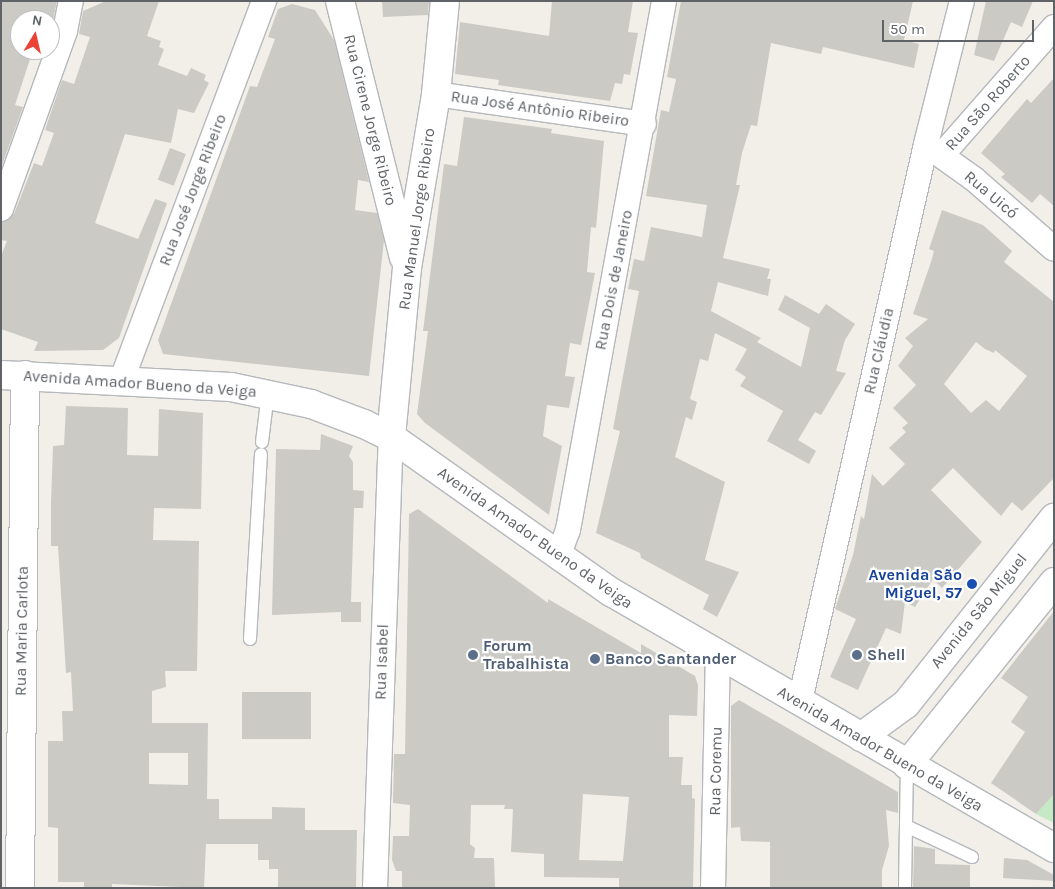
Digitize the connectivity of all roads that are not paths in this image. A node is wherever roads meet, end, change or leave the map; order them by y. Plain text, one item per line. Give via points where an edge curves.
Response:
1 (71, 1) edge
2 (264, 1) edge
3 (340, 1) edge
4 (445, 1) edge
5 (664, 1) edge
6 (962, 1) edge
7 (1054, 28) edge
8 (436, 94) junction
9 (644, 124) junction
10 (934, 150) junction
11 (1, 209) edge
12 (1054, 249) edge
13 (407, 268) junction
14 (13, 375) edge
15 (122, 379) junction
16 (268, 393) junction
17 (391, 437) junction
18 (1054, 518) edge
19 (558, 557) junction
20 (1054, 582) edge
21 (250, 639) dead end
22 (718, 654) junction
23 (800, 701) junction
24 (906, 704) junction
25 (861, 737) junction
26 (898, 760) junction
27 (906, 826) junction
28 (1054, 848) edge
29 (972, 857) dead end
30 (20, 888) edge
31 (375, 888) edge
32 (713, 888) edge
33 (905, 888) edge

1 - 11 street via 65,31
2 - 15 street, Rua José Jorge Ribeiro
3 - 13 main road, Rua Cirene Jorge Ribeiro
4 - 8 main road, Rua Manuel Jorge Ribeiro
5 - 9 street, Rua Dois de Janeiro
6 - 10 street, Rua Cláudia
7 - 10 street, Rua São Roberto
8 - 9 street, Rua José Antônio Ribeiro
8 - 13 main road, Rua Manuel Jorge Ribeiro
9 - 19 street, Rua Dois de Janeiro via 568,530
10 - 12 street, Rua Uicó
10 - 23 street, Rua Cláudia
13 - 17 main road, Rua Manuel Jorge Ribeiro
14 - 15 main road, Avenida Amador Bueno da Veiga
14 - 30 main road, Rua Maria Carlota
15 - 16 main road, Avenida Amador Bueno da Veiga
16 - 17 main road, Avenida Amador Bueno da Veiga via 311,404
16 - 21 lane via 261,448
17 - 19 main road, Avenida Amador Bueno da Veiga
17 - 31 street, Rua Isabel
18 - 24 main road, Avenida São Miguel
19 - 22 main road, Avenida Amador Bueno da Veiga
20 - 26 main road
22 - 23 main road, Avenida Amador Bueno da Veiga
22 - 32 street, Rua Coremu
23 - 25 main road, Avenida Amador Bueno da Veiga
24 - 25 main road, Avenida São Miguel
24 - 26 main road, Avenida São Miguel
25 - 26 main road, Avenida Amador Bueno da Veiga
26 - 27 lane
26 - 28 main road, Avenida Amador Bueno da Veiga
27 - 29 lane
27 - 33 lane

